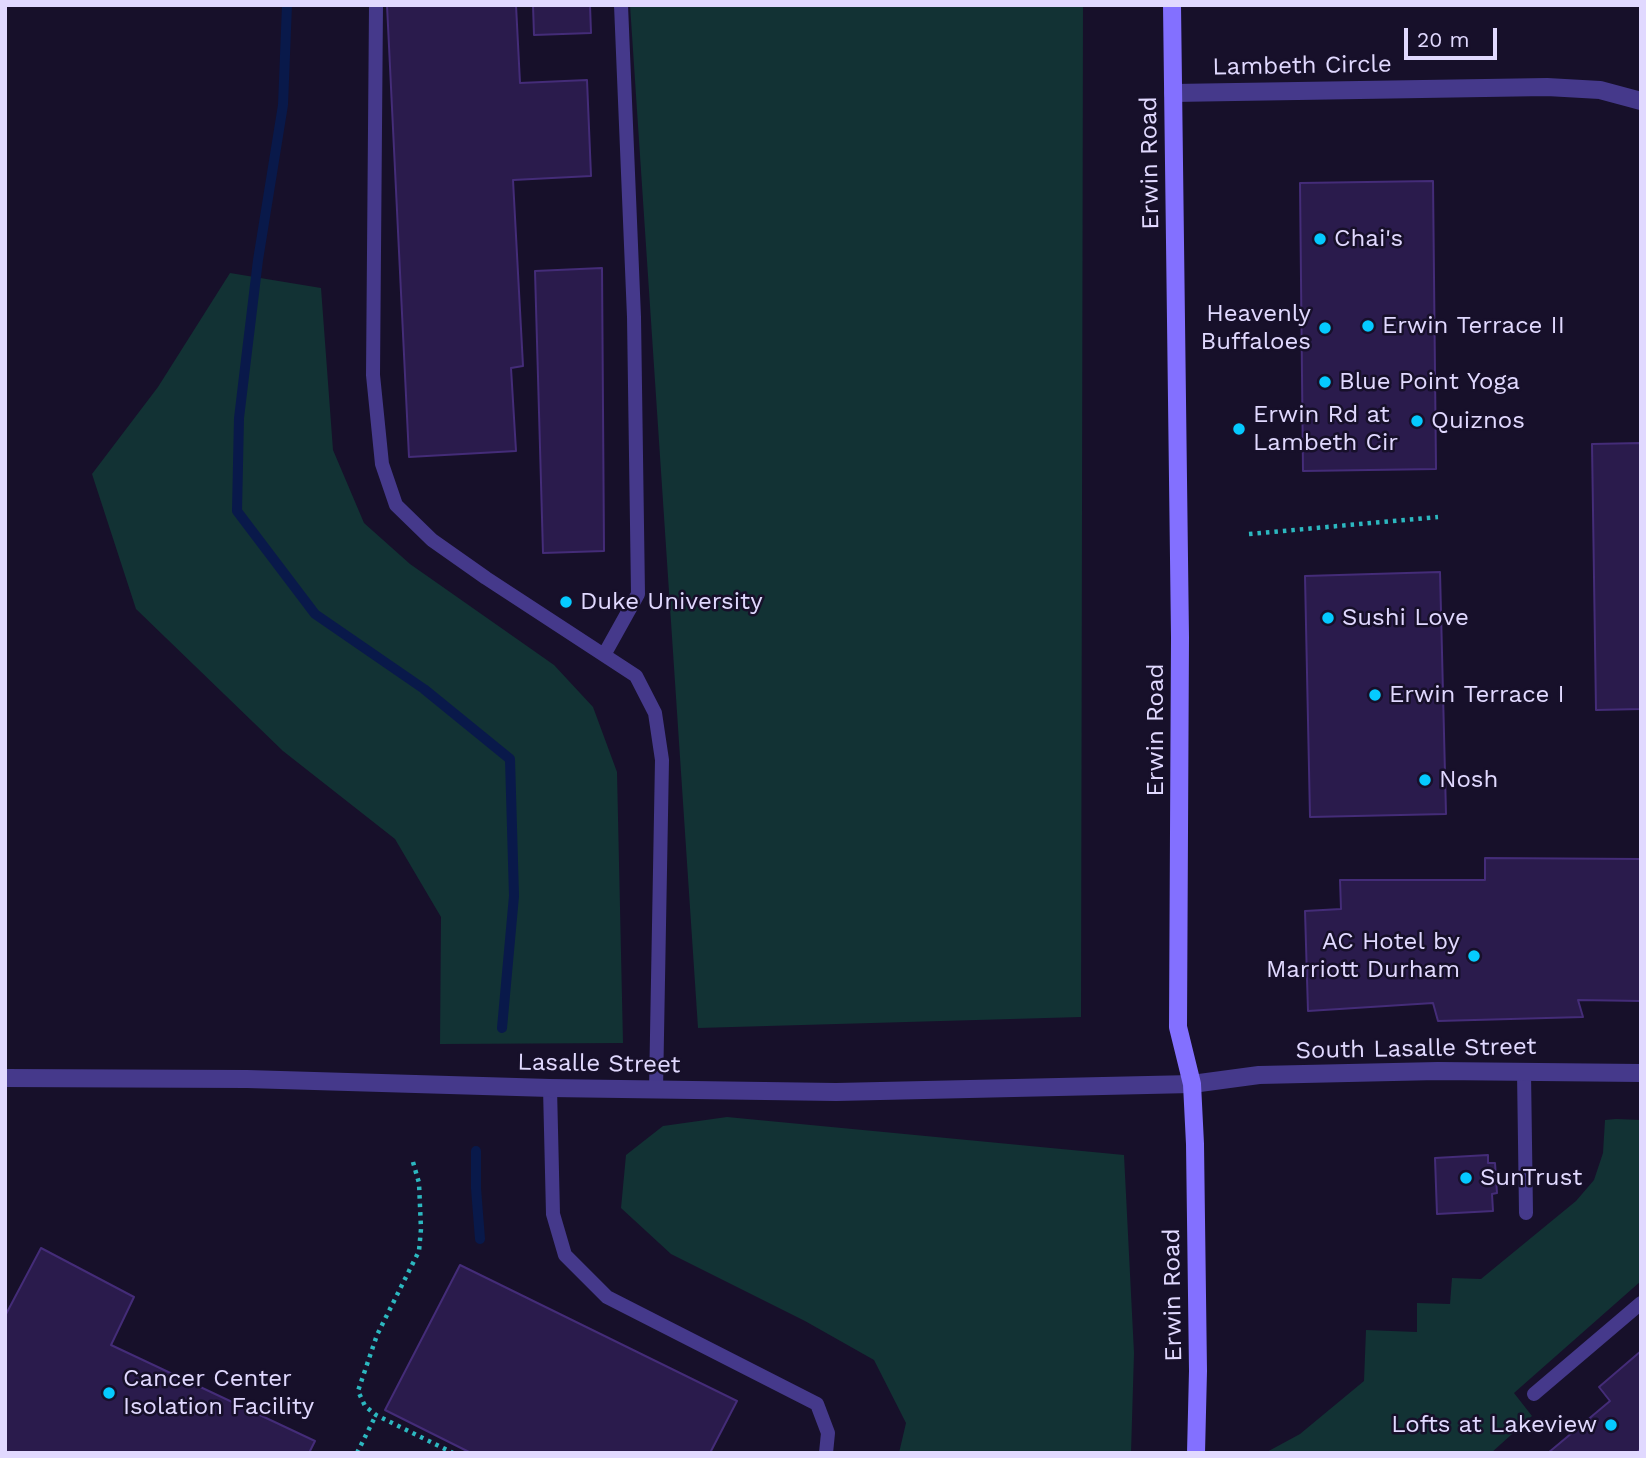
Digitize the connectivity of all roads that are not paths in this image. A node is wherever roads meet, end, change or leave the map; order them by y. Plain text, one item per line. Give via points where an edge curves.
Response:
1 (376, 5) edge
2 (621, 5) edge
3 (1172, 5) edge
4 (1173, 93) junction
5 (1641, 101) edge
6 (604, 655) junction
7 (1524, 1072) junction
8 (1641, 1073) edge
9 (5, 1078) edge
10 (1192, 1084) junction
11 (550, 1087) junction
12 (656, 1090) junction
13 (1526, 1213) dead end
14 (1641, 1303) edge
15 (1534, 1394) dead end
16 (826, 1453) edge
17 (1196, 1453) edge

1 - 6 lane via 373,375 382,464 396,505 432,540
2 - 6 lane via 634,317 638,594
3 - 4 main road, Erwin Road
4 - 5 street, Lambeth Circle via 1547,87 1600,90
4 - 10 main road, Erwin Road via 1180,637 1178,1027
6 - 12 lane via 636,677 655,713 662,760
7 - 8 street, South Lasalle Street
7 - 10 street, South Lasalle Street via 1259,1075
7 - 13 lane
9 - 11 street, Lasalle Street
10 - 12 street, Lasalle Street
10 - 17 main road, Erwin Road
11 - 12 street, Lasalle Street
11 - 16 lane via 553,1214 565,1255 607,1297 817,1404 828,1433
14 - 15 lane

